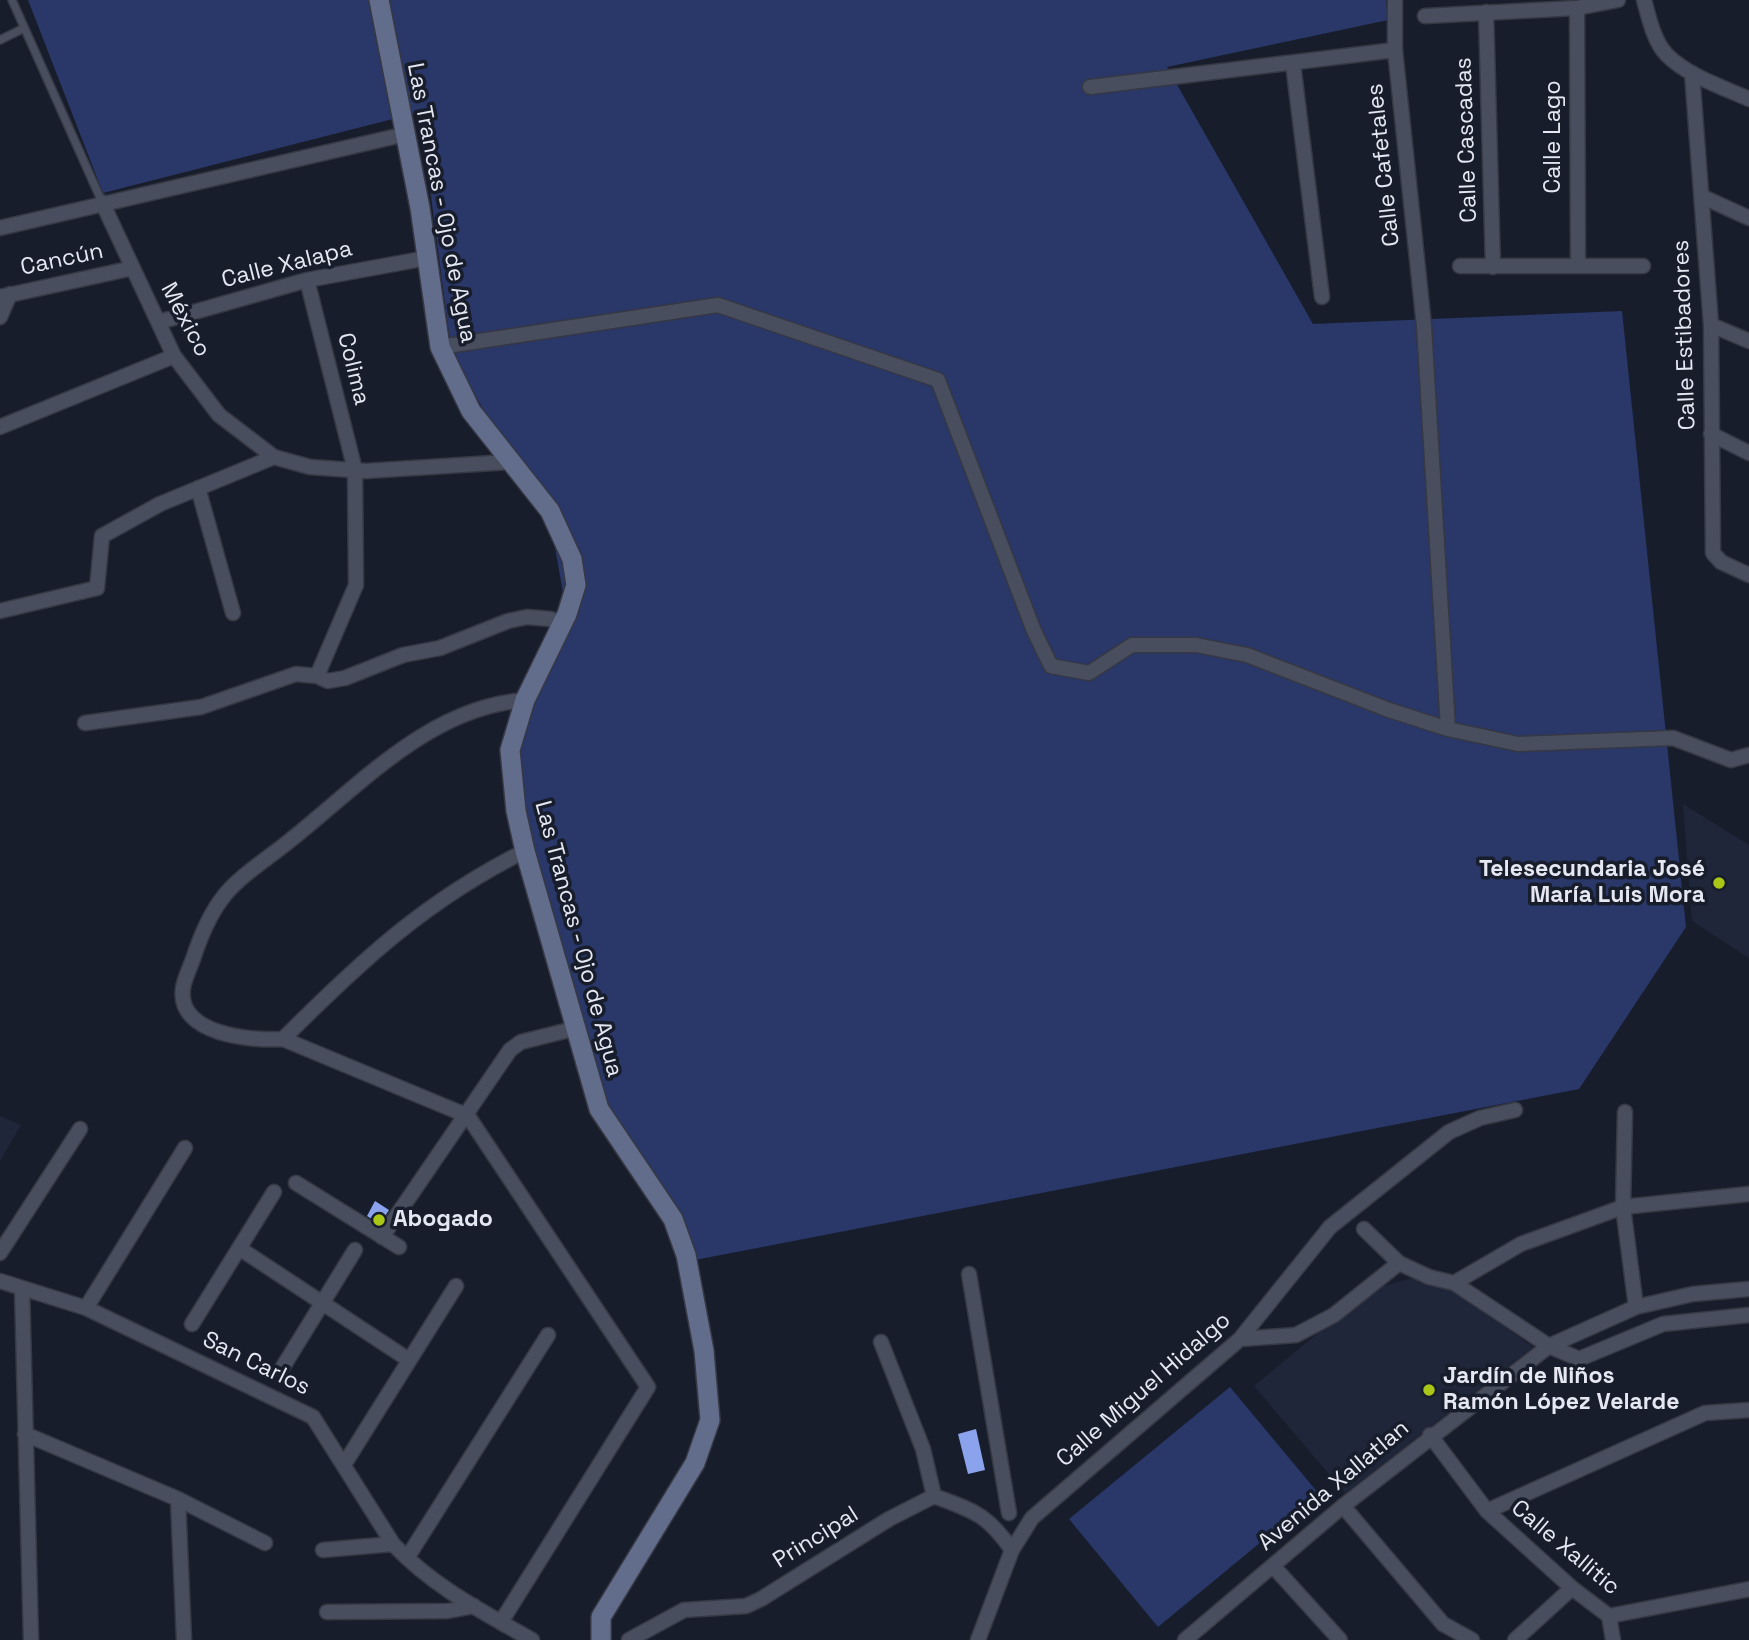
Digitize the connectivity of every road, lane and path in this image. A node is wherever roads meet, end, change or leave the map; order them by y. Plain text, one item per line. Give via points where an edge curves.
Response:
1 (12, 0) edge
2 (379, 0) edge
3 (1395, 0) edge
4 (1618, 0) edge
5 (1644, 0) edge
6 (1577, 8) junction
7 (1486, 12) junction
8 (1426, 16) dead end
9 (24, 28) junction
10 (0, 40) edge
11 (1395, 50) junction
12 (1293, 64) junction
13 (1692, 73) junction
14 (1090, 87) dead end
15 (1749, 99) edge
16 (406, 134) junction
17 (1703, 197) junction
18 (102, 202) junction
19 (1749, 218) edge
20 (0, 228) edge
21 (427, 258) junction
22 (1460, 266) dead end
23 (1578, 266) junction
24 (1643, 266) dead end
25 (1493, 267) junction
26 (133, 268) junction
27 (307, 280) junction
28 (5, 295) edge
29 (1322, 297) dead end
30 (0, 317) edge
31 (159, 322) junction
32 (1711, 325) junction
33 (1749, 341) edge
34 (440, 347) junction
35 (174, 356) junction
36 (0, 427) edge
37 (1711, 434) junction
38 (1749, 453) edge
39 (274, 457) junction
40 (509, 461) junction
41 (355, 470) junction
42 (198, 488) junction
43 (1749, 575) edge
44 (0, 611) edge
45 (233, 613) dead end
46 (560, 627) junction
47 (317, 676) junction
48 (526, 700) junction
49 (85, 723) dead end
50 (1448, 729) junction
51 (1749, 755) edge
52 (525, 851) junction
53 (577, 1028) junction
54 (283, 1039) junction
55 (1515, 1110) dead end
56 (1625, 1112) dead end
57 (468, 1116) junction
58 (80, 1129) dead end
59 (185, 1148) dead end
60 (296, 1183) dead end
61 (274, 1192) dead end
62 (1749, 1194) edge
63 (1623, 1207) junction
64 (1364, 1229) dead end
65 (382, 1237) junction
66 (399, 1247) dead end
67 (239, 1248) junction
68 (355, 1250) dead end
69 (0, 1253) edge
70 (1399, 1263) junction
71 (969, 1274) dead end
72 (0, 1281) edge
73 (1454, 1283) junction
74 (456, 1286) dead end
75 (22, 1288) junction
76 (1749, 1289) edge
77 (1664, 1300) junction
78 (325, 1302) junction
79 (1636, 1307) junction
80 (86, 1308) junction
81 (1749, 1315) edge
82 (192, 1324) dead end
83 (1662, 1324) junction
84 (548, 1335) dead end
85 (1240, 1339) junction
86 (881, 1342) dead end
87 (1549, 1346) junction
88 (410, 1360) junction
89 (281, 1370) dead end
90 (1749, 1410) edge
91 (25, 1434) junction
92 (1430, 1435) junction
93 (345, 1463) junction
94 (934, 1496) junction
95 (178, 1499) junction
96 (1343, 1506) junction
97 (1487, 1511) junction
98 (979, 1512) junction
99 (1009, 1513) junction
100 (1032, 1518) junction
101 (265, 1543) dead end
102 (393, 1544) junction
103 (323, 1550) dead end
104 (1012, 1550) junction
105 (407, 1558) junction
106 (1273, 1566) junction
107 (1572, 1588) junction
108 (1749, 1589) edge
109 (474, 1606) junction
110 (327, 1612) dead end
111 (1609, 1616) junction
112 (501, 1622) junction
113 (31, 1640) edge
114 (184, 1640) edge
115 (532, 1640) edge
116 (601, 1640) edge
117 (629, 1640) edge
118 (978, 1640) edge
119 (1185, 1640) edge
120 (1340, 1640) edge
121 (1472, 1640) edge
122 (1515, 1640) edge
123 (1613, 1640) edge

1 - 9 lane, México
2 - 16 street, Las Trancas - Ojo de Agua
3 - 11 street, Calle Cafetales
4 - 6 street
5 - 13 street via 1666,55
6 - 7 street
6 - 23 street, Calle Lago
7 - 8 street
7 - 25 street, Calle Cascadas
9 - 10 lane
9 - 18 lane, México
11 - 12 street
11 - 50 street, Calle Cafetales via 1424,326
12 - 14 street
12 - 29 street
13 - 15 street
13 - 17 street, Calle Estibadores
16 - 18 street
16 - 21 street, Las Trancas - Ojo de Agua
17 - 19 street
17 - 32 street, Calle Estibadores
18 - 20 street
18 - 26 street, México
21 - 27 street, Calle Xalapa
21 - 34 street, Las Trancas - Ojo de Agua
22 - 25 street
23 - 24 street
23 - 25 street
26 - 28 street, Cancún
26 - 31 street, México
27 - 31 street, Calle Xalapa
27 - 41 street, Colima
28 - 30 street
31 - 35 street, México
32 - 33 street
32 - 37 street, Calle Estibadores
34 - 40 street, Las Trancas - Ojo de Agua via 471,411
34 - 50 street via 718,305 939,380 1051,666 1089,673 1132,645 1196,645 1248,655
35 - 36 street
35 - 39 street, México via 219,415
37 - 38 street
37 - 43 street, Calle Estibadores via 1713,553 1721,562
39 - 41 street, México via 310,467
39 - 42 street
40 - 41 street, México
40 - 46 street, Las Trancas - Ojo de Agua via 550,511 572,559 576,585
41 - 47 street, Colima via 356,585
42 - 44 street via 102,536 97,588
42 - 45 street
46 - 47 street via 551,620 527,617 345,678 328,681
46 - 48 street, Las Trancas - Ojo de Agua
47 - 49 street via 296,674 277,679 201,707
48 - 52 street, Las Trancas - Ojo de Agua via 510,750
48 - 54 street via 480,706 388,759 224,895 203,931 187,977 183,989 186,1005 196,1020 211,1030 256,1041
50 - 51 street via 1518,744 1673,738 1731,761
52 - 53 street, Las Trancas - Ojo de Agua
52 - 54 street via 448,893 404,926
53 - 57 street via 521,1042 510,1050
53 - 116 street, Las Trancas - Ojo de Agua via 599,1109 673,1219 686,1255 704,1351 710,1419 695,1463 601,1617
54 - 57 street
55 - 85 street, Calle Miguel Hidalgo via 1479,1118 1449,1132 1400,1168 1330,1227
56 - 63 street
57 - 65 street
57 - 112 street via 648,1387
58 - 69 street
59 - 80 street
60 - 65 street
61 - 67 street
62 - 63 street
63 - 73 street via 1521,1244
63 - 79 street
64 - 70 street
65 - 66 street
67 - 78 street
67 - 82 street
68 - 78 street
70 - 73 street
70 - 85 street via 1334,1315 1296,1335
71 - 99 street
72 - 75 street, San Carlos
73 - 87 street
74 - 88 street
75 - 80 street, San Carlos
75 - 91 street
76 - 77 street, Avenida Xallatlan
77 - 79 street, Avenida Xallatlan
77 - 83 street
78 - 88 street
78 - 89 street
79 - 87 street, Avenida Xallatlan
80 - 93 street, San Carlos via 313,1417
81 - 83 street
83 - 87 street via 1579,1359
84 - 105 street
85 - 100 street, Calle Miguel Hidalgo
86 - 94 street via 923,1448
87 - 92 street, Avenida Xallatlan
88 - 93 street
90 - 97 street via 1705,1413
91 - 95 street
91 - 113 street
92 - 96 street, Avenida Xallatlan
92 - 97 street, Calle Xallitic
93 - 102 street, San Carlos
94 - 98 street
94 - 117 street, Principal via 761,1599 746,1606 684,1610
95 - 101 street
95 - 114 street
96 - 106 street, Avenida Xallatlan
96 - 121 street via 1443,1625
97 - 107 street, Calle Xallitic
98 - 99 street
98 - 104 street
99 - 100 street
100 - 104 street, Calle Miguel Hidalgo
102 - 103 street
102 - 105 street, San Carlos
104 - 118 street, Calle Miguel Hidalgo
105 - 109 street, San Carlos via 431,1580
106 - 119 street, Avenida Xallatlan
106 - 120 street
107 - 111 street, Calle Xallitic
107 - 122 street
108 - 111 street, Calle Xallitic
109 - 110 street via 449,1611
109 - 112 street, San Carlos
111 - 123 street
112 - 115 street, San Carlos

